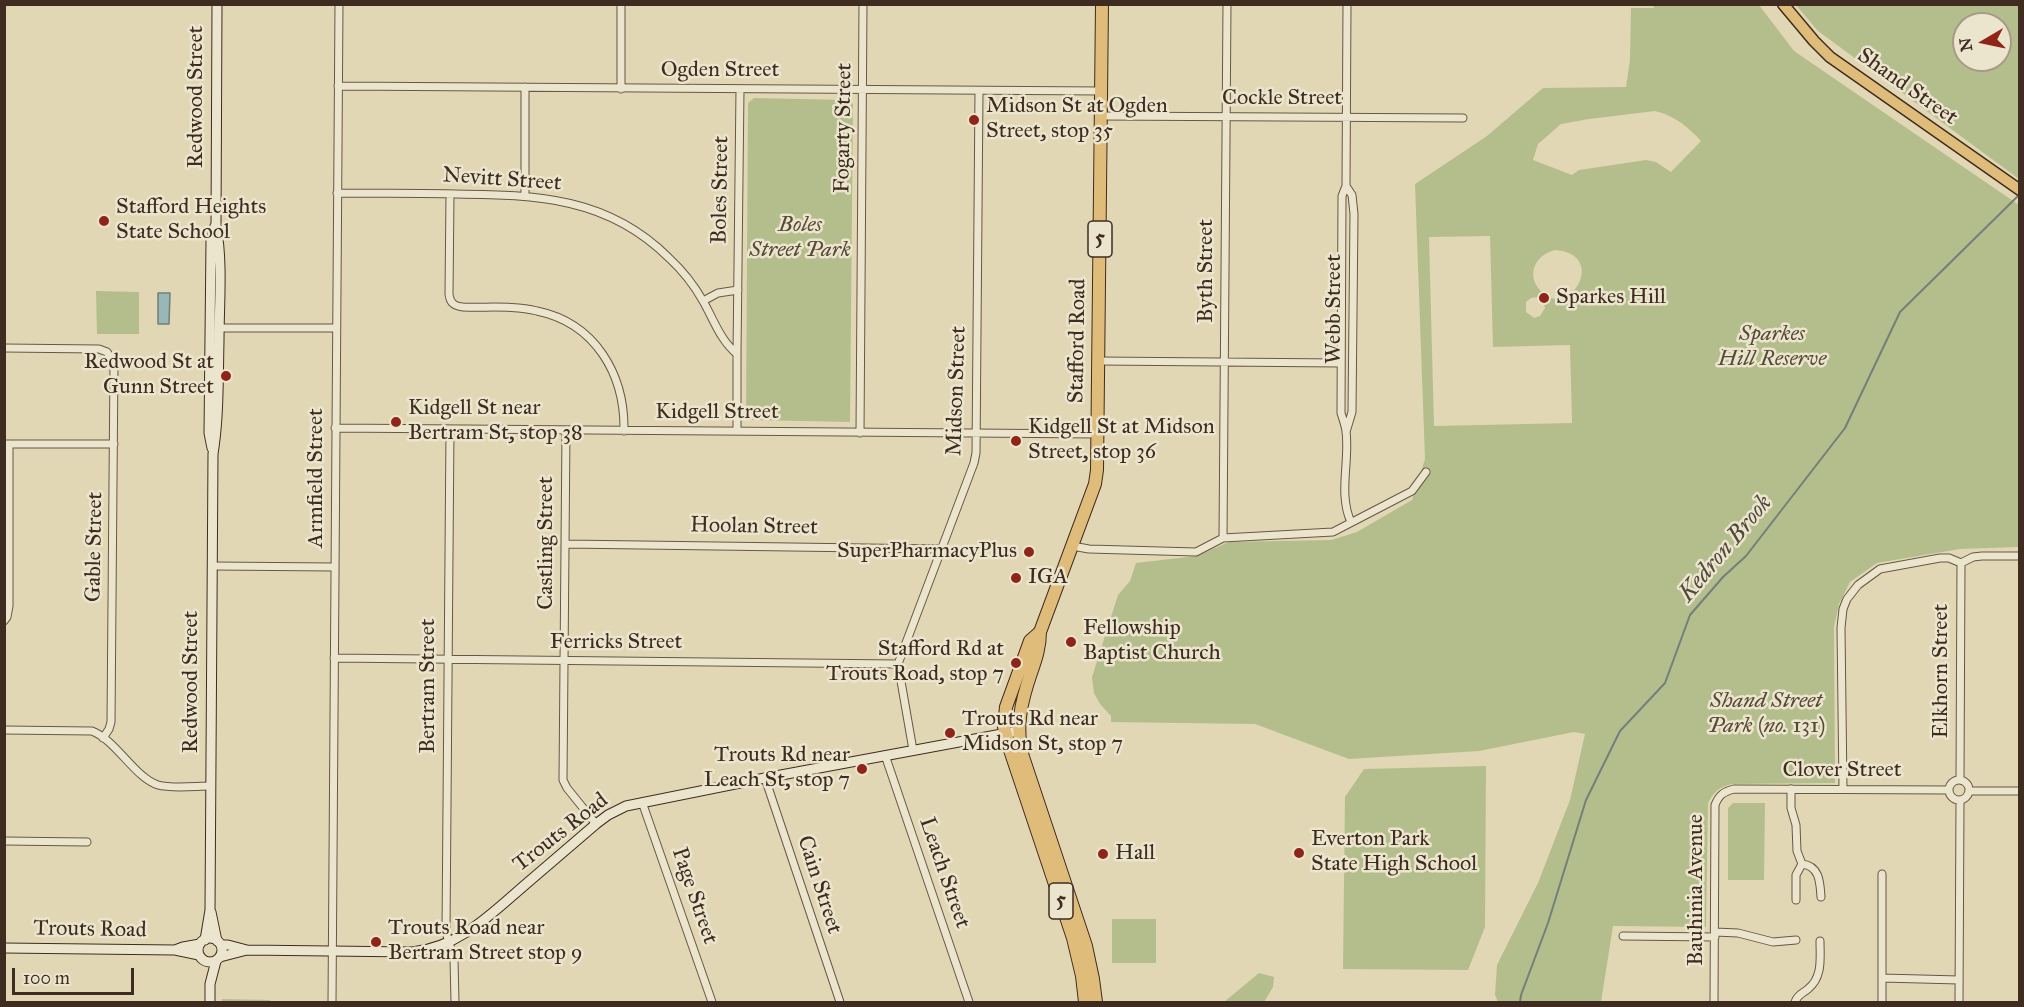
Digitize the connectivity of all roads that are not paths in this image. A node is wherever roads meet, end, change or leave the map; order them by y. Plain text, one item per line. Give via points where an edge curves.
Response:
1 (217, 4) edge
2 (339, 4) edge
3 (621, 4) edge
4 (863, 4) edge
5 (1102, 4) edge
6 (1227, 4) edge
7 (1347, 4) edge
8 (1783, 4) edge
9 (338, 86) junction
10 (525, 87) junction
11 (621, 88) junction
12 (740, 89) junction
13 (863, 90) junction
14 (979, 91) junction
15 (1101, 91) junction
16 (1101, 116) junction
17 (1226, 117) junction
18 (1346, 118) junction
19 (1463, 118) dead end
20 (1346, 186) junction
21 (2019, 190) edge
22 (337, 193) junction
23 (450, 194) junction
24 (525, 195) junction
25 (216, 225) junction
26 (738, 290) junction
27 (703, 301) junction
28 (219, 328) junction
29 (336, 328) junction
30 (4, 348) edge
31 (737, 354) junction
32 (1099, 361) junction
33 (1224, 362) junction
34 (1341, 363) junction
35 (335, 428) junction
36 (450, 429) junction
37 (566, 430) junction
38 (624, 431) junction
39 (736, 431) junction
40 (1346, 432) junction
41 (860, 433) junction
42 (976, 433) junction
43 (1098, 434) junction
44 (7, 444) edge
45 (114, 444) junction
46 (213, 454) junction
47 (1426, 472) dead end
48 (1352, 522) junction
49 (7, 528) edge
50 (1223, 538) junction
51 (566, 544) junction
52 (1072, 546) junction
53 (941, 549) junction
54 (2019, 556) edge
55 (1961, 562) junction
56 (213, 566) junction
57 (334, 567) junction
58 (4, 621) edge
59 (1040, 632) junction
60 (333, 658) junction
61 (447, 659) junction
62 (564, 660) junction
63 (898, 664) junction
64 (4, 730) edge
65 (1018, 731) junction
66 (1005, 733) junction
67 (104, 738) junction
68 (914, 750) junction
69 (885, 755) junction
70 (765, 778) junction
71 (1960, 780) junction
72 (211, 786) junction
73 (1734, 789) joint
74 (1791, 789) junction
75 (1843, 789) junction
76 (1949, 790) junction
77 (1970, 791) junction
78 (2019, 791) edge
79 (1960, 801) junction
80 (642, 802) junction
81 (596, 824) junction
82 (4, 842) edge
83 (87, 842) dead end
84 (1802, 864) junction
85 (1882, 874) dead end
86 (1821, 897) dead end
87 (1796, 900) dead end
88 (210, 910) junction
89 (1714, 935) junction
90 (1623, 936) dead end
91 (1796, 940) dead end
92 (1820, 941) dead end
93 (202, 942) junction
94 (219, 943) junction
95 (449, 943) junction
96 (4, 948) edge
97 (175, 950) junction
98 (247, 950) junction
99 (332, 951) junction
100 (202, 958) junction
101 (218, 959) junction
102 (1882, 978) junction
103 (1959, 980) junction
104 (210, 984) junction
105 (210, 1002) edge
106 (332, 1002) edge
107 (455, 1002) edge
108 (712, 1002) edge
109 (840, 1002) edge
110 (969, 1002) edge
111 (1084, 1002) edge
112 (1096, 1002) edge
113 (1714, 1002) edge
114 (1795, 1002) edge
115 (1882, 1002) edge
116 (1959, 1002) edge

1 - 25 street, Redwood Street
2 - 9 street, Armfield Street
3 - 11 street
4 - 13 street, Fogarty Street
5 - 15 highway, Stafford Road / 5
6 - 17 street, Byth Street
7 - 18 street, Webb Street
8 - 21 main road, Shand Street via 1830,57
9 - 10 street, Ogden Street
9 - 22 street, Armfield Street
10 - 11 street, Ogden Street
10 - 24 street
11 - 12 street, Ogden Street
12 - 13 street, Ogden Street
12 - 26 street, Boles Street
13 - 14 street, Ogden Street
13 - 41 street, Fogarty Street
14 - 15 street, Ogden Street
14 - 42 street, Midson Street
15 - 16 highway, Stafford Road / 5
16 - 17 street, Cockle Street
16 - 32 highway, Stafford Road / 5
17 - 18 street, Cockle Street
17 - 33 street, Byth Street
18 - 19 street, Cockle Street
18 - 20 street, Webb Street
20 - 34 street, Webb Street via 1342,196
20 - 40 street, Webb Street via 1352,195 1354,214 1352,412
22 - 23 street, Nevitt Street
22 - 29 street, Armfield Street
23 - 24 street, Nevitt Street
23 - 38 street via 451,302 463,307 539,311 577,328 598,348 614,375 623,406
24 - 27 street, Nevitt Street via 592,210 648,239 679,268
25 - 28 street, Redwood Street
25 - 46 street, Redwood Street via 211,241 210,283 209,433
26 - 27 street
26 - 31 street, Boles Street
27 - 31 street, Nevitt Street via 723,339
28 - 29 street
28 - 46 street, Redwood Street
29 - 35 street, Armfield Street
30 - 45 street, Gable Street via 99,349 110,355 114,368
31 - 39 street
32 - 33 street
32 - 43 highway, Stafford Road / 5
33 - 34 street
33 - 50 street, Byth Street
34 - 40 street, Webb Street via 1341,412
35 - 36 street, Kidgell Street
35 - 57 street, Armfield Street
36 - 37 street, Kidgell Street
36 - 61 street, Bertram Street
37 - 38 street, Kidgell Street
37 - 51 street, Castling Street
38 - 39 street, Kidgell Street
39 - 41 street, Kidgell Street
40 - 48 street, Webb Street via 1345,497
41 - 42 street, Kidgell Street
42 - 43 street, Kidgell Street
42 - 53 street, Midson Street via 974,463
43 - 52 highway, Stafford Road / 5 via 1095,484
44 - 45 street
44 - 49 street
45 - 67 street, Gable Street via 111,722
46 - 56 street, Redwood Street
47 - 48 street via 1412,492
48 - 50 street via 1333,532
49 - 58 street via 9,606
50 - 52 street via 1196,552
51 - 53 street, Hoolan Street
51 - 62 street, Castling Street
52 - 59 highway, Stafford Road / 5
53 - 63 street, Midson Street
54 - 55 street via 1982,556
55 - 71 street, Elkhorn Street
55 - 75 street via 1940,558 1880,569 1847,599 1841,628
56 - 57 street
56 - 72 street, Redwood Street
57 - 60 street, Armfield Street
59 - 65 highway, Stafford Road / 5 via 1040,646 1023,698
59 - 66 highway, Stafford Road / 5 via 1030,641 1008,699
60 - 61 street, Ferricks Street
60 - 99 street, Armfield Street
61 - 62 street, Ferricks Street
61 - 95 street, Bertram Street
62 - 63 street, Ferricks Street
62 - 81 street, Castling Street via 564,783
63 - 68 street
64 - 67 street via 89,731
65 - 66 street, Trouts Road
65 - 112 highway, Stafford Road / 5 via 1023,758 1086,946
66 - 68 street, Trouts Road
66 - 111 highway, Stafford Road / 5 via 1073,938
67 - 72 street via 159,786
68 - 69 street, Trouts Road
69 - 70 street, Trouts Road
69 - 110 street, Leach Street
70 - 80 street, Trouts Road
70 - 109 street, Cain Street
71 - 76 street via 1951,784
71 - 77 street via 1966,782
72 - 88 street, Redwood Street
73 - 74 street, Clover Street
73 - 89 street, Bauhinia Avenue via 1718,797 1715,805
74 - 75 street, Clover Street
74 - 84 street via 1797,851
75 - 76 street, Clover Street
76 - 79 street via 1952,798
77 - 78 street
77 - 79 street
79 - 103 street
80 - 81 street, Trouts Road via 617,810
80 - 108 street, Page Street
81 - 95 street, Trouts Road via 473,930
82 - 83 street
84 - 86 street via 1815,869
84 - 87 street via 1796,875
85 - 102 street
88 - 93 street, Redwood Street
88 - 94 street, Redwood Street
89 - 90 street
89 - 91 street via 1738,933 1773,942
89 - 113 street, Bauhinia Avenue
92 - 114 street via 1819,974
93 - 94 street via 211,939
93 - 97 street, Trouts Road
93 - 100 street
94 - 98 street, Trouts Road
94 - 101 street via 222,953
95 - 99 street, Trouts Road via 412,951
95 - 107 street, Bertram Street via 455,963
96 - 97 street, Trouts Road
97 - 100 street, Trouts Road
98 - 99 street, Trouts Road
98 - 101 street, Trouts Road
99 - 106 street, Armfield Street
100 - 101 street via 212,962
100 - 104 street
101 - 104 street
102 - 103 street
102 - 115 street
103 - 116 street
104 - 105 street

